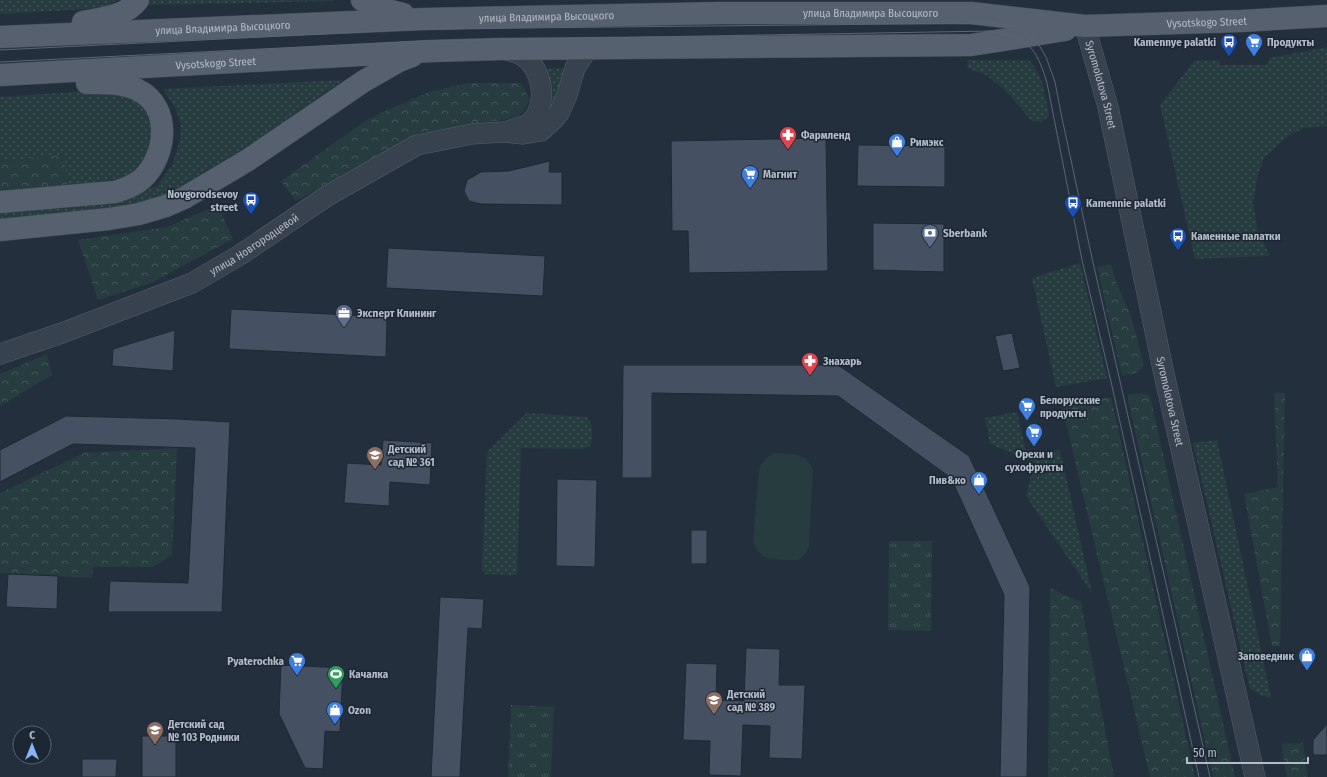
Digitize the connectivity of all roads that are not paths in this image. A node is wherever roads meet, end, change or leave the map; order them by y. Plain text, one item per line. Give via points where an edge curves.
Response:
1 (138, 0) edge
2 (362, 0) edge
3 (1327, 16) edge
4 (424, 19) junction
5 (1085, 26) junction
6 (29, 35) junction
7 (0, 37) edge
8 (588, 48) junction
9 (501, 49) junction
10 (432, 51) junction
11 (0, 76) edge
12 (503, 132) junction
13 (0, 202) edge
14 (0, 230) edge
15 (0, 354) edge
16 (1256, 777) edge

1 - 6 main road via 133,6 114,16
2 - 4 main road via 379,8
3 - 5 main road, Vysotskogo Street
4 - 5 main road, улица Владимира Высоцкого via 721,13 971,13
4 - 6 main road, улица Владимира Высоцкого
5 - 8 main road via 971,45
5 - 16 street, Syromolotova Street via 1108,107 1164,374
6 - 7 main road, улица Владимира Высоцкого
8 - 9 main road
8 - 12 street, улица Новгородцевой via 575,68 566,99 551,122 541,131 523,134
9 - 10 main road
9 - 12 street, улица Новгородцевой via 524,56 535,69 542,94 539,111 528,124
10 - 11 main road, Vysotskogo Street
10 - 14 main road via 399,61 364,81 248,160 166,206 109,219
11 - 13 main road via 32,82 127,86 138,90 154,105 160,117 162,136 151,169 142,179 126,189
12 - 15 street, улица Новгородцевой via 472,134 417,145 327,196 192,283 62,334

